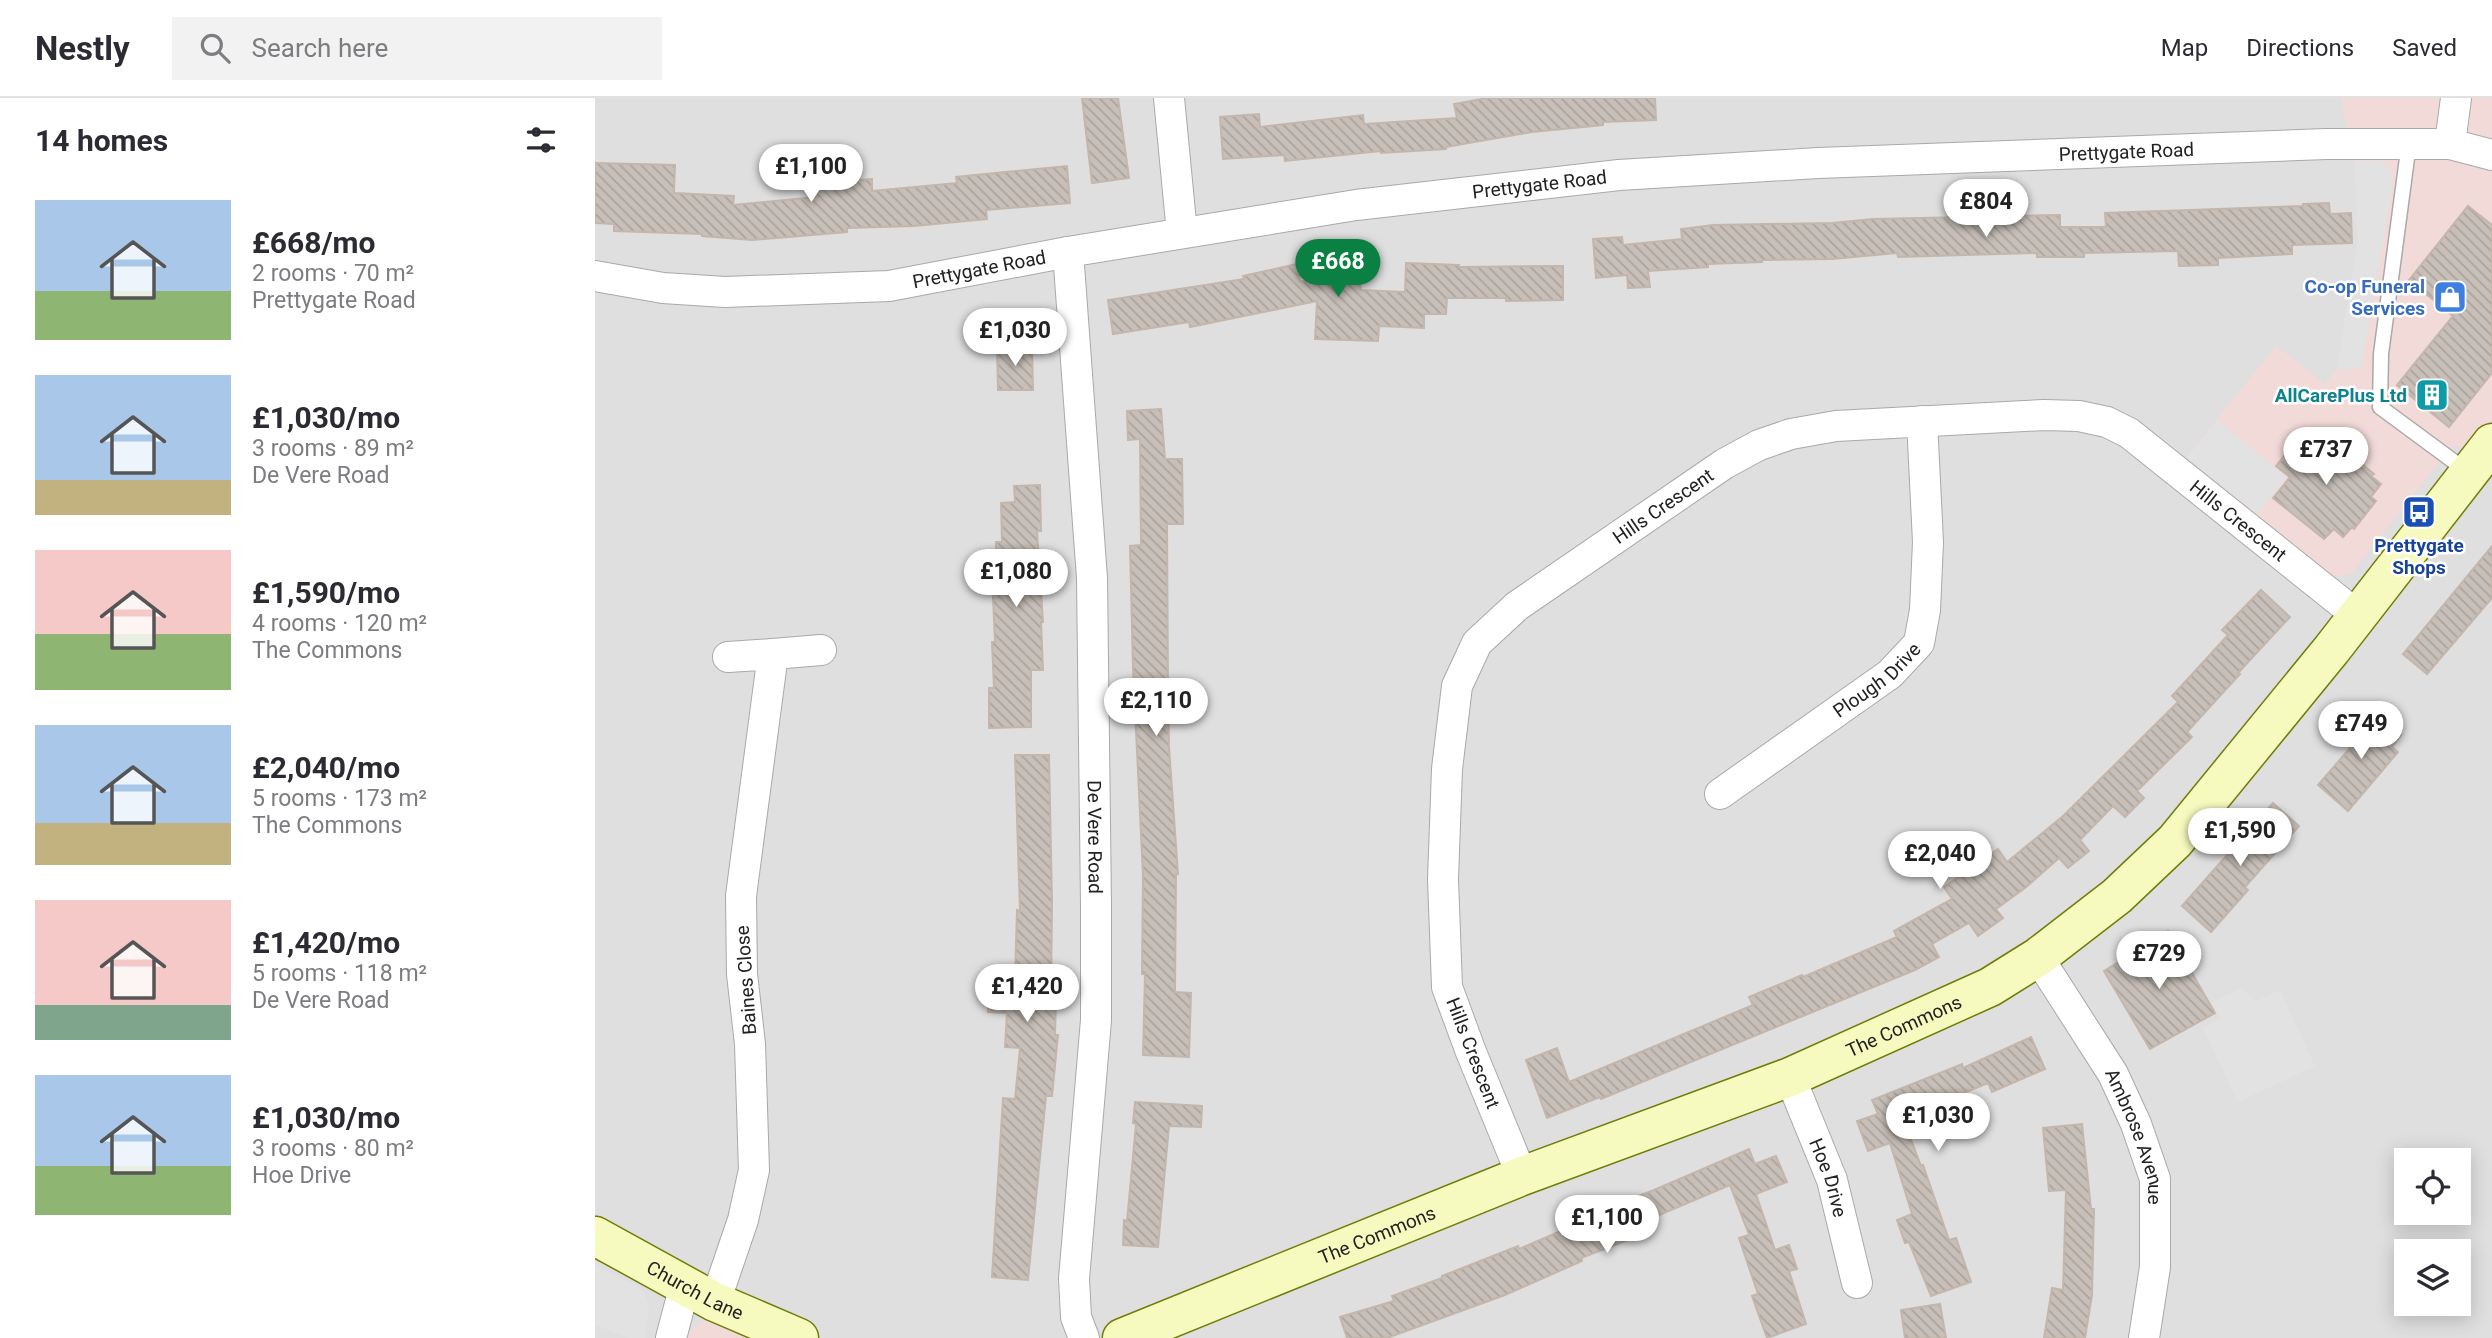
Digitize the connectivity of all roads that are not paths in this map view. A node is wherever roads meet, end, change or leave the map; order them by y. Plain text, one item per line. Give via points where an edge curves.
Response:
1 (1169, 98) edge
2 (2456, 98) edge
3 (2409, 143) junction
4 (2450, 144) junction
5 (2492, 155) edge
6 (1182, 233) junction
7 (1068, 252) junction
8 (595, 276) edge
9 (1922, 421) junction
10 (2492, 443) edge
11 (2469, 473) junction
12 (2358, 616) junction
13 (821, 650) dead end
14 (773, 654) junction
15 (727, 657) dead end
16 (1720, 794) dead end
17 (2038, 957) junction
18 (1790, 1077) junction
19 (1522, 1176) junction
20 (595, 1236) edge
21 (1857, 1283) dead end
22 (700, 1294) junction
23 (671, 1338) edge
24 (799, 1338) edge
25 (1084, 1338) edge
26 (1122, 1338) edge
27 (2144, 1338) edge

1 - 6 street
2 - 4 street
3 - 4 street, Prettygate Road
3 - 6 street, Prettygate Road via 2175,148 1619,175 1356,205
3 - 11 lane via 2381,354 2381,407
4 - 5 street, Prettygate Road
6 - 7 street, Prettygate Road
7 - 8 street, Prettygate Road via 889,286 725,292 663,288
7 - 25 street, De Vere Road via 1092,578 1096,1020 1073,1279 1076,1317
9 - 12 street, Hills Crescent via 2044,415 2106,422 2129,433
9 - 16 street, Plough Drive via 1927,542 1926,610 1919,643 1890,674
9 - 19 street, Hills Crescent via 1836,426 1791,434 1759,446 1724,464 1517,606 1477,643 1457,686 1447,769 1443,878 1447,987
10 - 11 street, The Commons
11 - 12 street, The Commons
12 - 17 street, The Commons via 2175,841 2117,896
13 - 14 street
14 - 15 street
14 - 22 street, Baines Close via 741,896 754,1170 743,1220
17 - 18 street, The Commons via 1990,987
17 - 27 street, Ambrose Avenue via 2116,1080 2155,1179 2155,1268
18 - 19 street, The Commons
18 - 21 street, Hoe Drive via 1832,1180
19 - 26 street, The Commons
20 - 22 street, Church Lane
22 - 23 street, Baines Close
22 - 24 street, Church Lane

